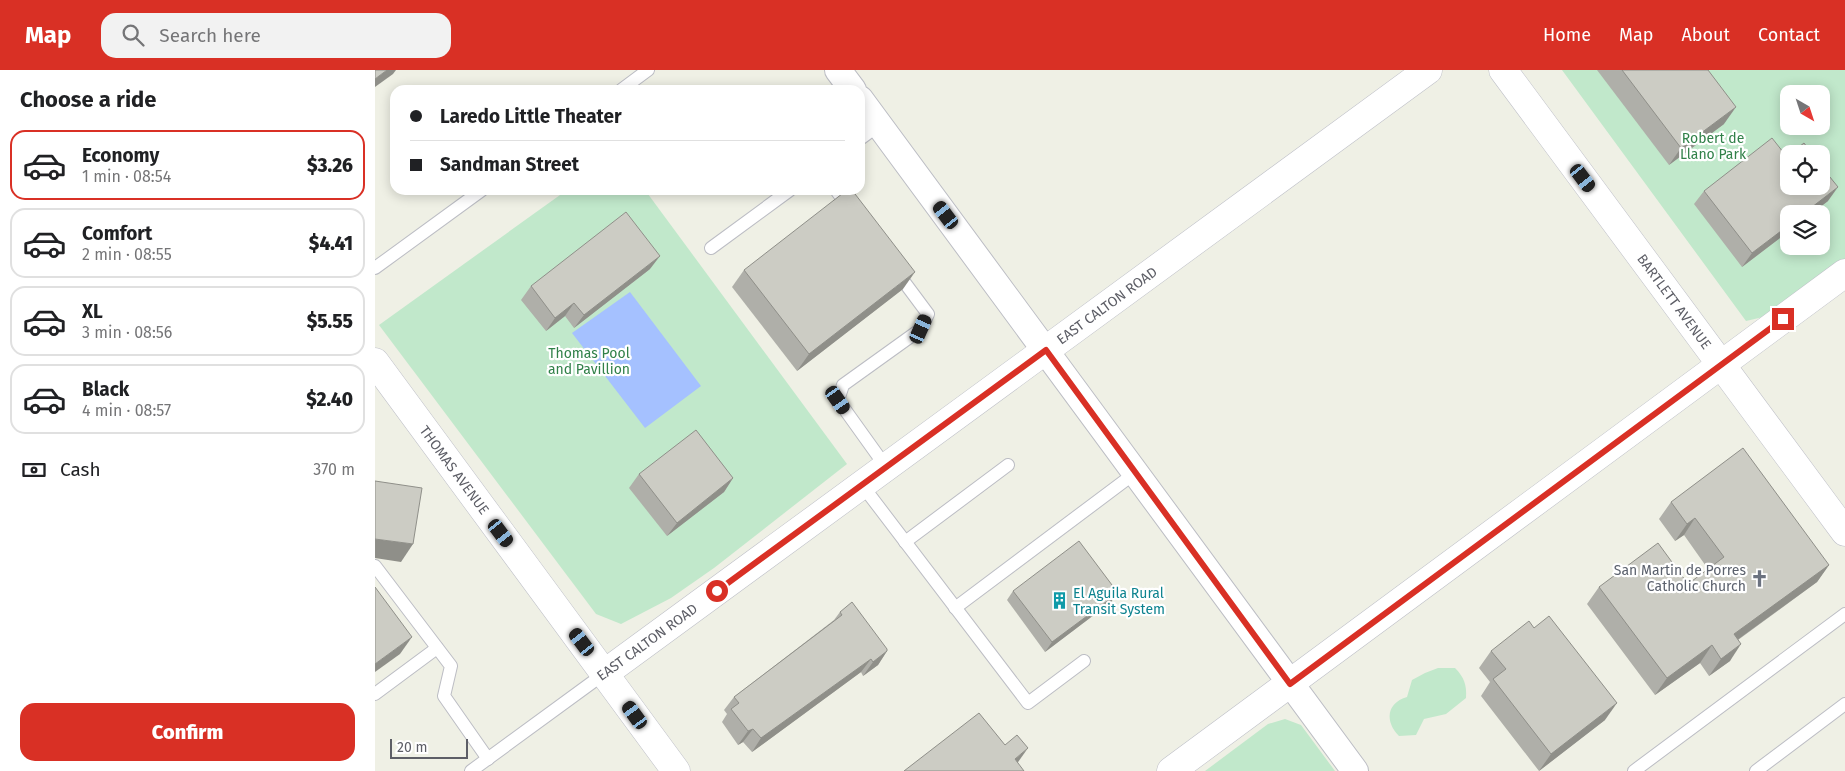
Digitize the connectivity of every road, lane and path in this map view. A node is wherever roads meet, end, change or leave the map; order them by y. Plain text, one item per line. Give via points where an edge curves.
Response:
1 (648, 70) edge
2 (838, 70) edge
3 (1428, 70) edge
4 (1503, 70) edge
5 (628, 85) edge
6 (849, 85) edge
7 (865, 117) edge
8 (869, 132) edge
9 (475, 195) edge
10 (783, 195) edge
11 (840, 195) edge
12 (859, 221) edge
13 (711, 248) dead end
14 (888, 260) edge
15 (375, 268) edge
16 (1845, 274) edge
17 (1046, 350) junction
18 (375, 362) edge
19 (1721, 364) junction
20 (1008, 465) dead end
21 (886, 467) junction
22 (1135, 472) junction
23 (862, 485) junction
24 (1843, 526) edge
25 (905, 542) junction
26 (375, 566) edge
27 (955, 608) junction
28 (1845, 614) edge
29 (437, 648) junction
30 (1084, 661) dead end
31 (605, 673) junction
32 (1290, 684) junction
33 (375, 694) edge
34 (1845, 704) edge
35 (488, 759) junction
36 (471, 771) edge
37 (676, 771) edge
38 (1171, 771) edge
39 (1355, 771) edge
40 (1634, 771) edge
41 (1756, 771) edge

1 - 5 lane
2 - 6 street
3 - 17 street, EAST CALTON ROAD
4 - 19 street, BARTLETT AVENUE
7 - 8 street
8 - 17 street
9 - 15 lane
10 - 13 lane
11 - 12 lane
14 - 21 lane via 928,314 921,329 843,386 838,400
16 - 19 street
17 - 21 street, EAST CALTON ROAD
17 - 22 street
18 - 31 street, THOMAS AVENUE
19 - 24 street, BARTLETT AVENUE
19 - 32 street
20 - 25 lane
21 - 23 street, EAST CALTON ROAD
22 - 27 lane
22 - 32 street
23 - 25 lane
23 - 31 street, EAST CALTON ROAD
25 - 27 lane
26 - 29 lane
27 - 30 lane via 1028,703
28 - 40 lane
29 - 33 lane
29 - 35 lane via 451,666 444,696
31 - 35 lane, EAST CALTON ROAD
31 - 37 street, THOMAS AVENUE
32 - 38 street
32 - 39 street
34 - 41 lane
35 - 36 lane, EAST CALTON ROAD

